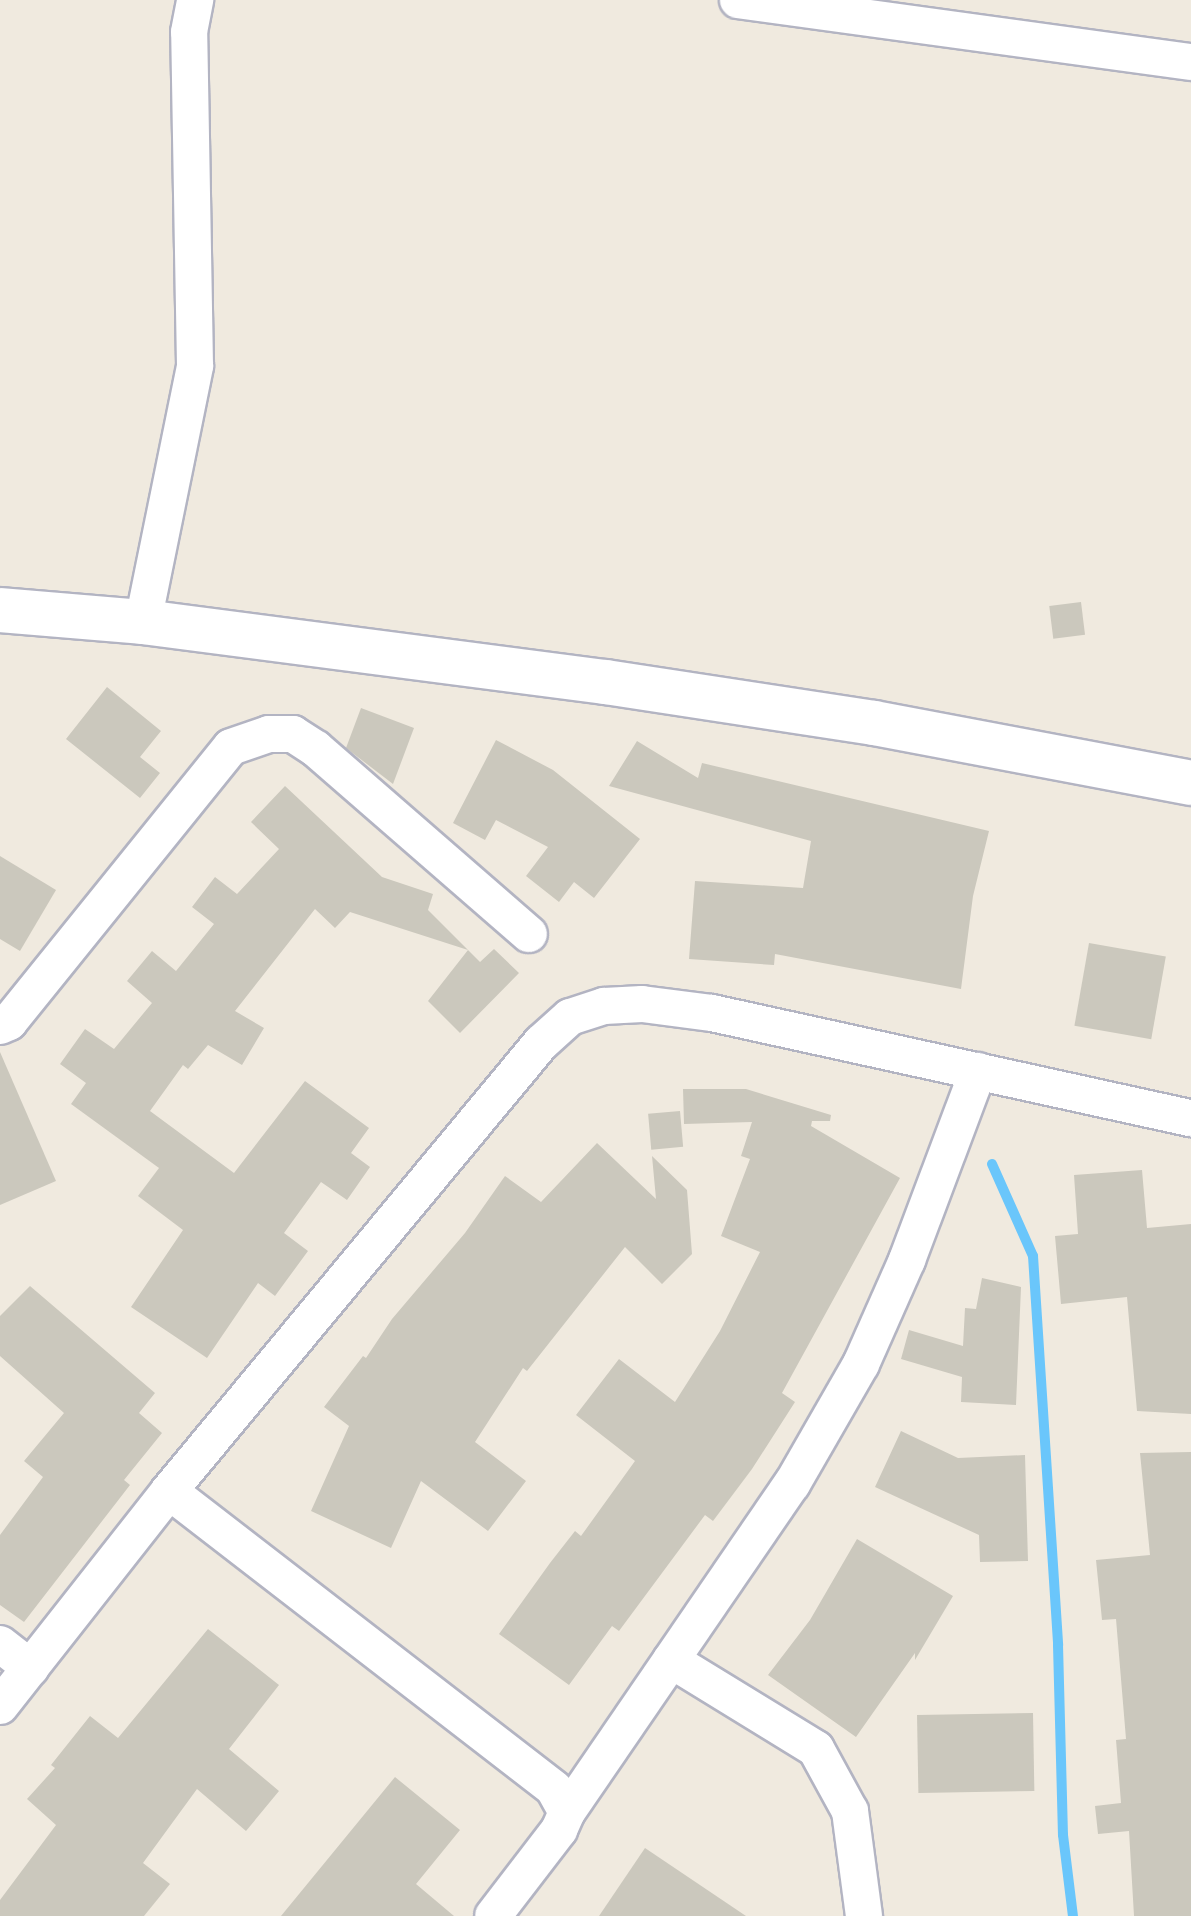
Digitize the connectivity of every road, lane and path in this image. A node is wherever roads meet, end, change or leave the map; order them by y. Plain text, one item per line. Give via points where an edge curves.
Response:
1 (195, 0) edge
2 (738, 0) edge
3 (1191, 62) edge
4 (0, 610) edge
5 (143, 622) junction
6 (1191, 783) edge
7 (529, 934) dead end
8 (0, 1026) edge
9 (978, 1071) junction
10 (1191, 1118) edge
11 (169, 1491) junction
12 (0, 1644) edge
13 (671, 1660) junction
14 (31, 1668) junction
15 (0, 1706) edge
16 (567, 1812) junction
17 (493, 1916) edge
18 (864, 1916) edge

1 - 5 street via 189,32 195,366
2 - 3 street
4 - 5 street
5 - 6 street via 858,720
7 - 8 street via 316,749 293,734 269,734 231,747 9,1022
9 - 10 street
9 - 11 street via 712,1013 642,1004 604,1006 570,1017 541,1043
9 - 13 street via 907,1260 861,1364 792,1484
11 - 14 street
11 - 16 street via 554,1789
12 - 14 street
13 - 16 street
13 - 18 street via 816,1749 850,1811
14 - 15 street
16 - 17 street

